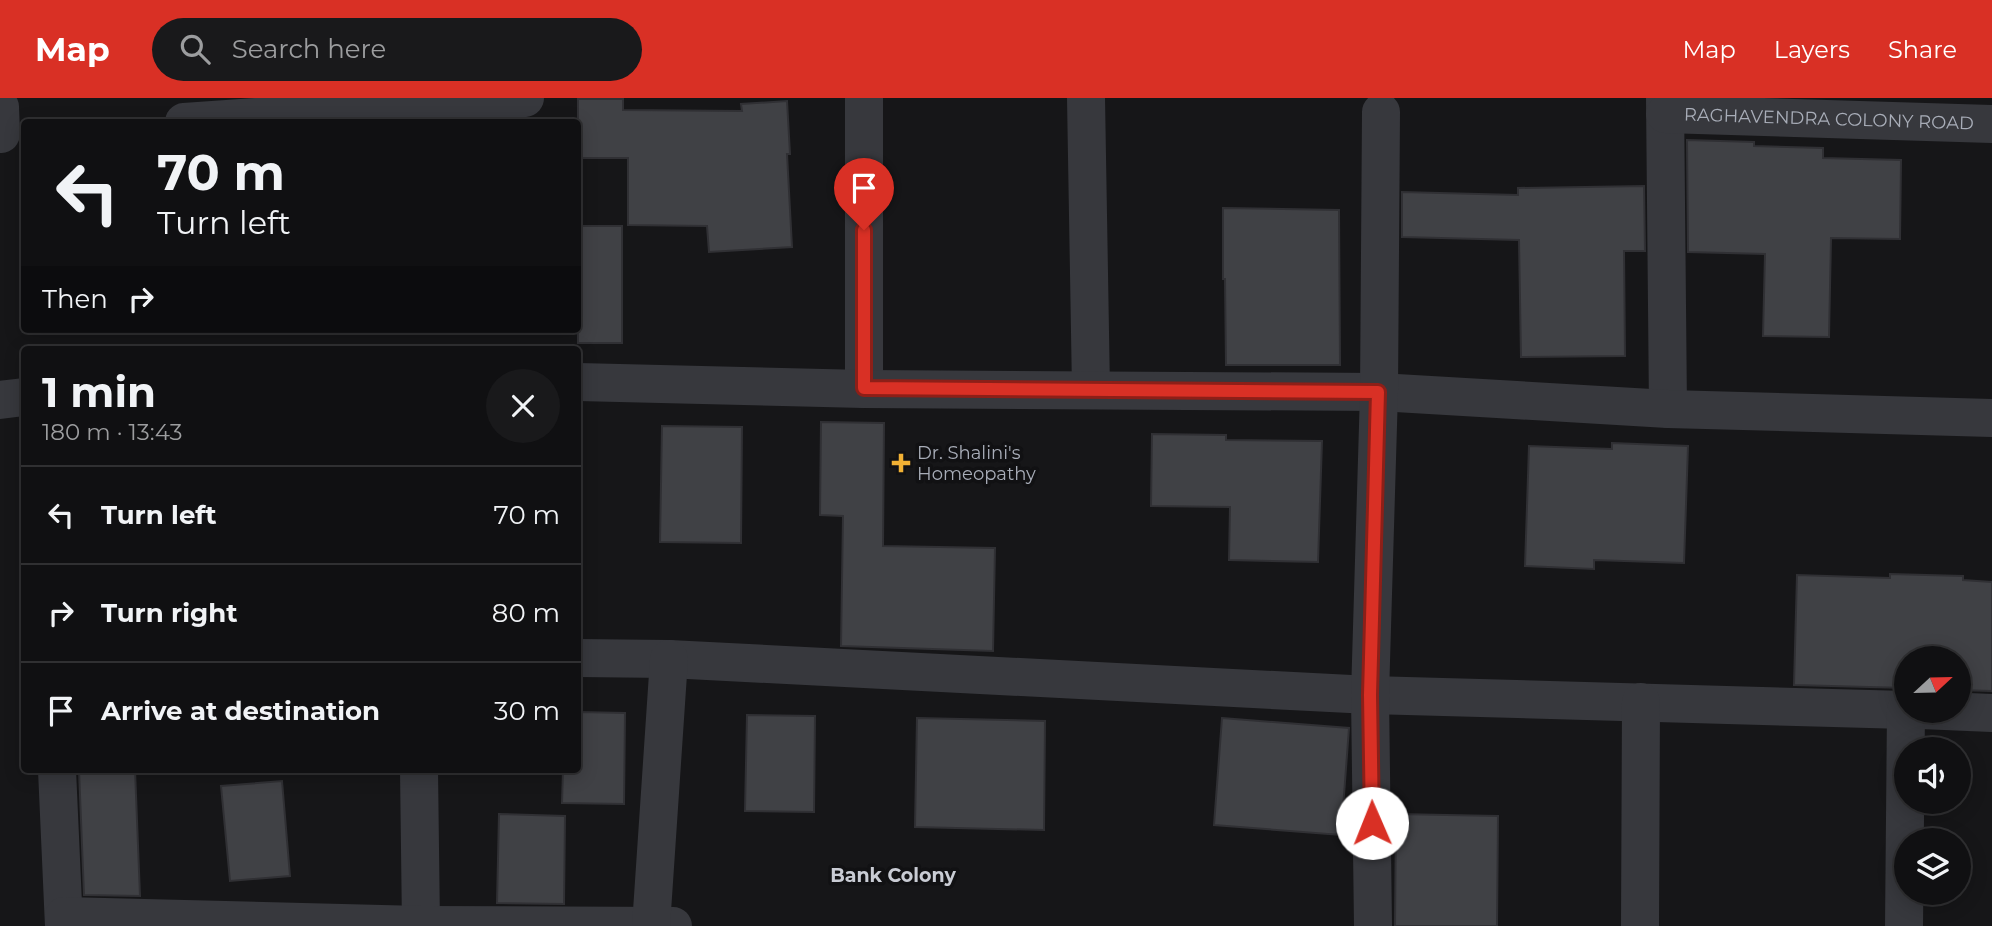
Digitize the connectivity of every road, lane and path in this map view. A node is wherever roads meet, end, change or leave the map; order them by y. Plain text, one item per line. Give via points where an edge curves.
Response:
1 (525, 98) edge
2 (864, 98) edge
3 (1086, 98) edge
4 (309, 106) edge
5 (1665, 106) edge
6 (1381, 112) dead end
7 (207, 119) edge
8 (1992, 124) edge
9 (581, 382) edge
10 (864, 388) junction
11 (1091, 390) junction
12 (1378, 392) junction
13 (21, 397) edge
14 (0, 400) edge
15 (1668, 409) junction
16 (1992, 418) edge
17 (581, 658) edge
18 (669, 659) junction
19 (1370, 695) junction
20 (1641, 702) junction
21 (1894, 710) edge
22 (1971, 712) edge
23 (1992, 713) edge
24 (1906, 723) edge
25 (57, 773) edge
26 (419, 773) edge
27 (64, 921) edge
28 (421, 926) edge
29 (651, 926) edge
30 (673, 926) edge
31 (1373, 926) edge
32 (1640, 926) edge
33 (1904, 926) edge

1 - 4 street
2 - 10 street
3 - 11 street
4 - 7 street
5 - 8 street, RAGHAVENDRA COLONY ROAD
5 - 15 street
6 - 12 street
9 - 10 street
10 - 11 street
11 - 12 street
12 - 15 street
12 - 19 street
13 - 14 street
15 - 16 street
17 - 18 street
18 - 19 street
18 - 29 street
19 - 20 street
19 - 31 street
20 - 21 street
20 - 32 street
22 - 23 street
24 - 33 street
25 - 27 street
26 - 28 street
27 - 28 street
28 - 29 street
29 - 30 street

